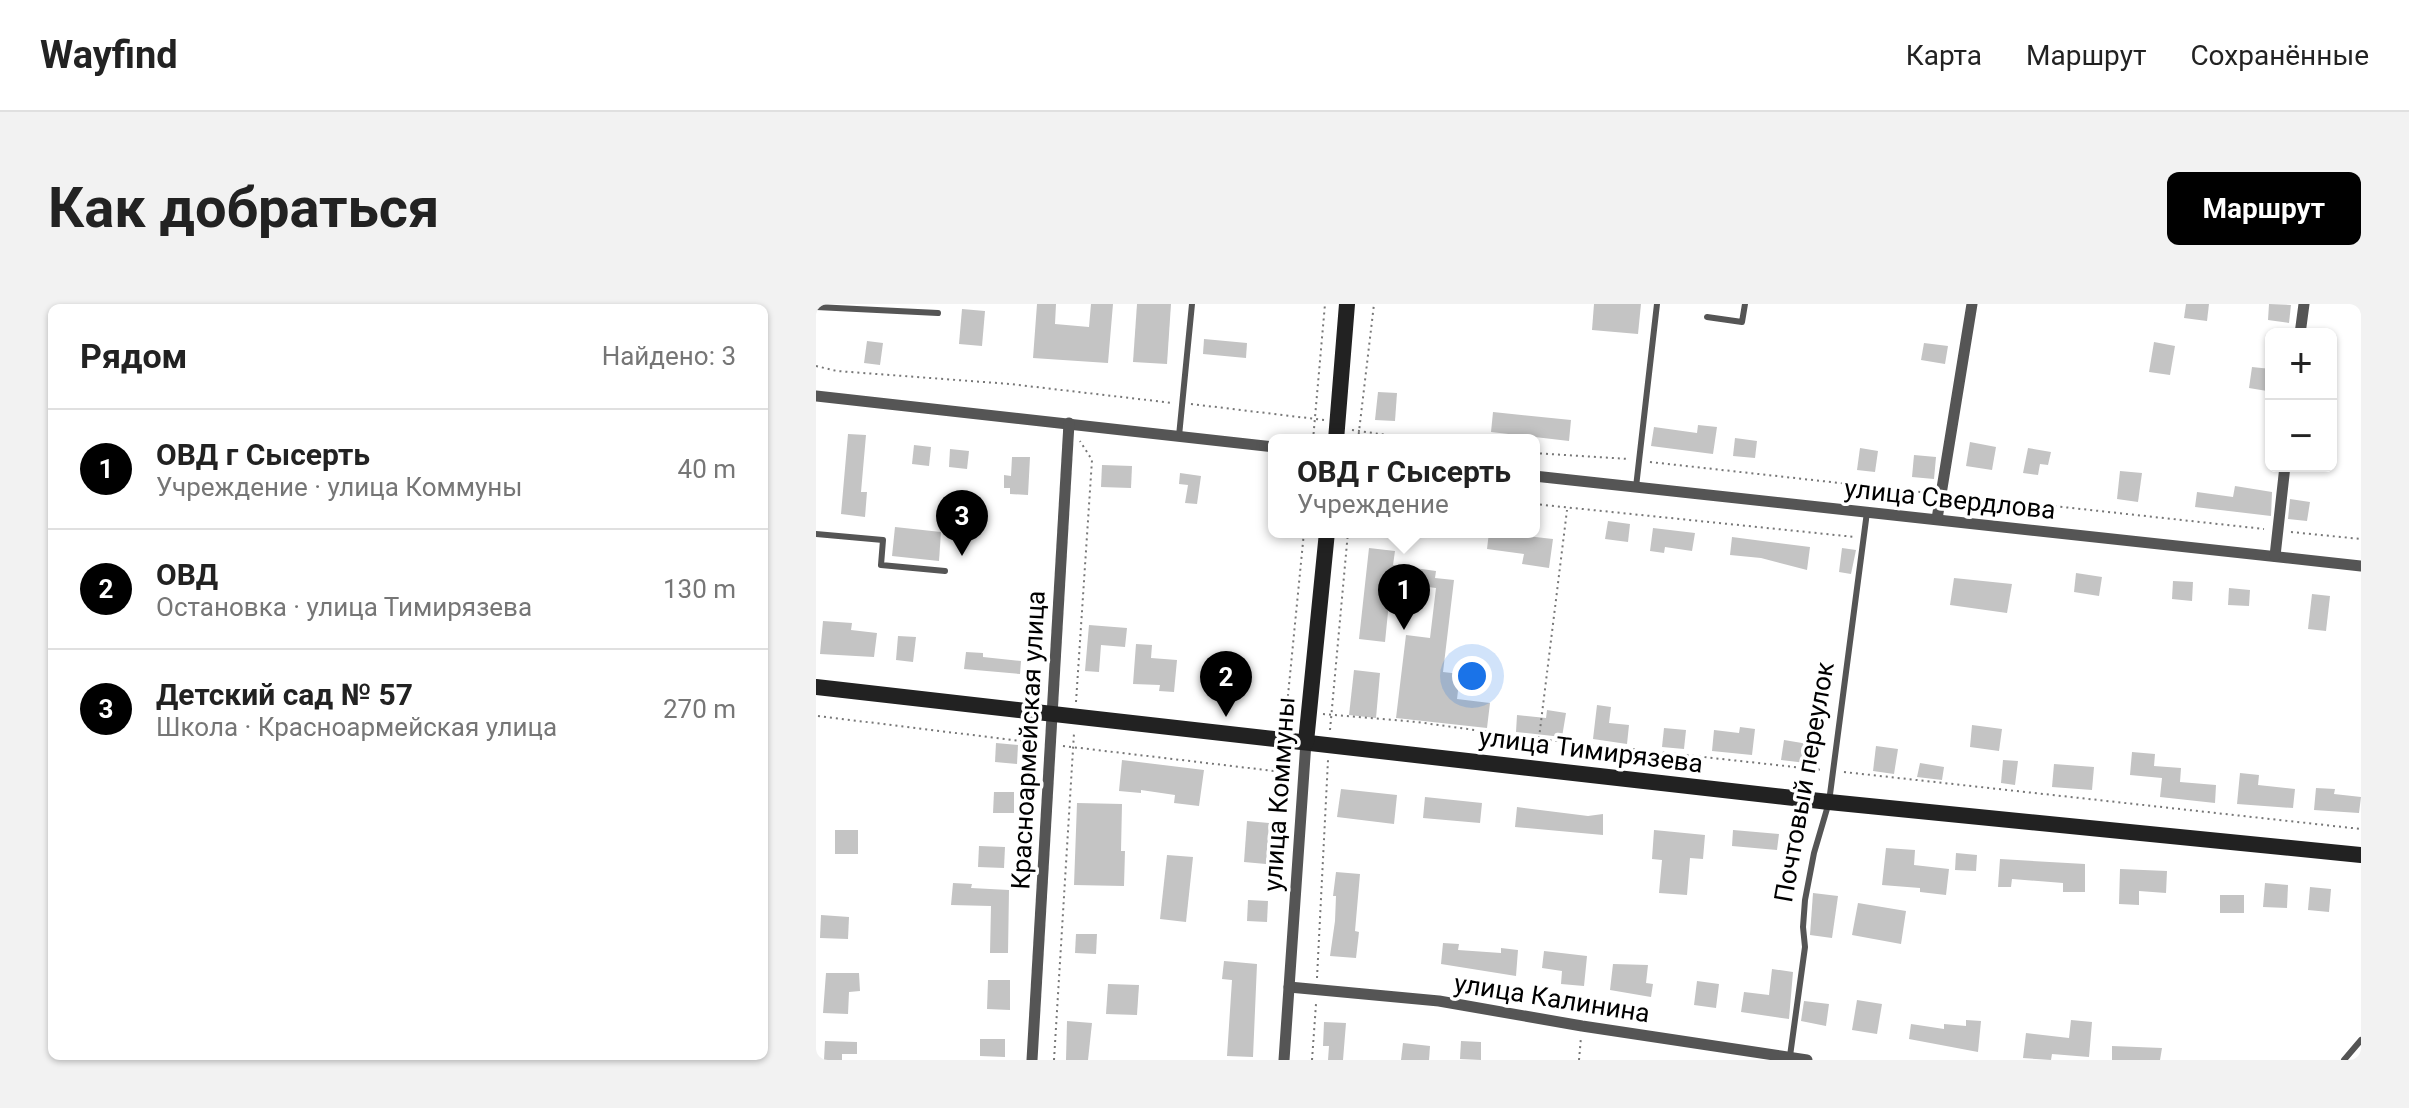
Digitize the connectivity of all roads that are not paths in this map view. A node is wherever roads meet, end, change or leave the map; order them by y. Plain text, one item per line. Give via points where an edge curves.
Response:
1 (1192, 304) edge
2 (1347, 304) edge
3 (1657, 304) edge
4 (1745, 304) edge
5 (1972, 304) edge
6 (2304, 304) edge
7 (816, 307) edge
8 (938, 313) dead end
9 (1707, 317) dead end
10 (2301, 328) edge
11 (816, 396) edge
12 (1069, 423) junction
13 (1337, 432) edge
14 (1179, 436) junction
15 (1268, 446) edge
16 (2284, 472) edge
17 (1540, 477) edge
18 (1636, 487) junction
19 (1867, 512) junction
20 (1937, 519) junction
21 (816, 534) edge
22 (1326, 538) edge
23 (2275, 556) junction
24 (2361, 566) edge
25 (945, 571) dead end
26 (816, 687) edge
27 (1051, 715) junction
28 (1306, 742) junction
29 (1829, 802) junction
30 (2361, 855) edge
31 (1289, 987) junction
32 (2361, 1040) edge
33 (1790, 1059) edge
34 (1032, 1060) edge
35 (1284, 1060) edge
36 (1807, 1060) edge
37 (2344, 1060) edge

1 - 14 lane
2 - 13 main road
3 - 18 lane
4 - 9 lane via 1742,322
5 - 20 street
6 - 10 street
7 - 8 lane
11 - 12 street
12 - 14 street
12 - 27 street, Красноармейская улица
14 - 15 street
16 - 23 street
17 - 18 street, улица Свердлова
18 - 19 street, улица Свердлова
19 - 20 street, улица Свердлова
19 - 29 lane, Почтовый переулок
20 - 23 street, улица Свердлова
21 - 25 lane via 883,540 881,565
22 - 28 main road, улица Коммуны
23 - 24 street, улица Свердлова
26 - 27 main road, улица Тимирязева
27 - 28 main road, улица Тимирязева
27 - 34 street, Красноармейская улица
28 - 29 main road, улица Тимирязева
28 - 31 street, улица Коммуны
29 - 30 main road, улица Тимирязева
29 - 33 lane, Почтовый переулок via 1805,900 1805,947
31 - 33 street, улица Калинина via 1439,1001
31 - 35 street, улица Коммуны
32 - 37 lane
33 - 36 street, улица Калинина

